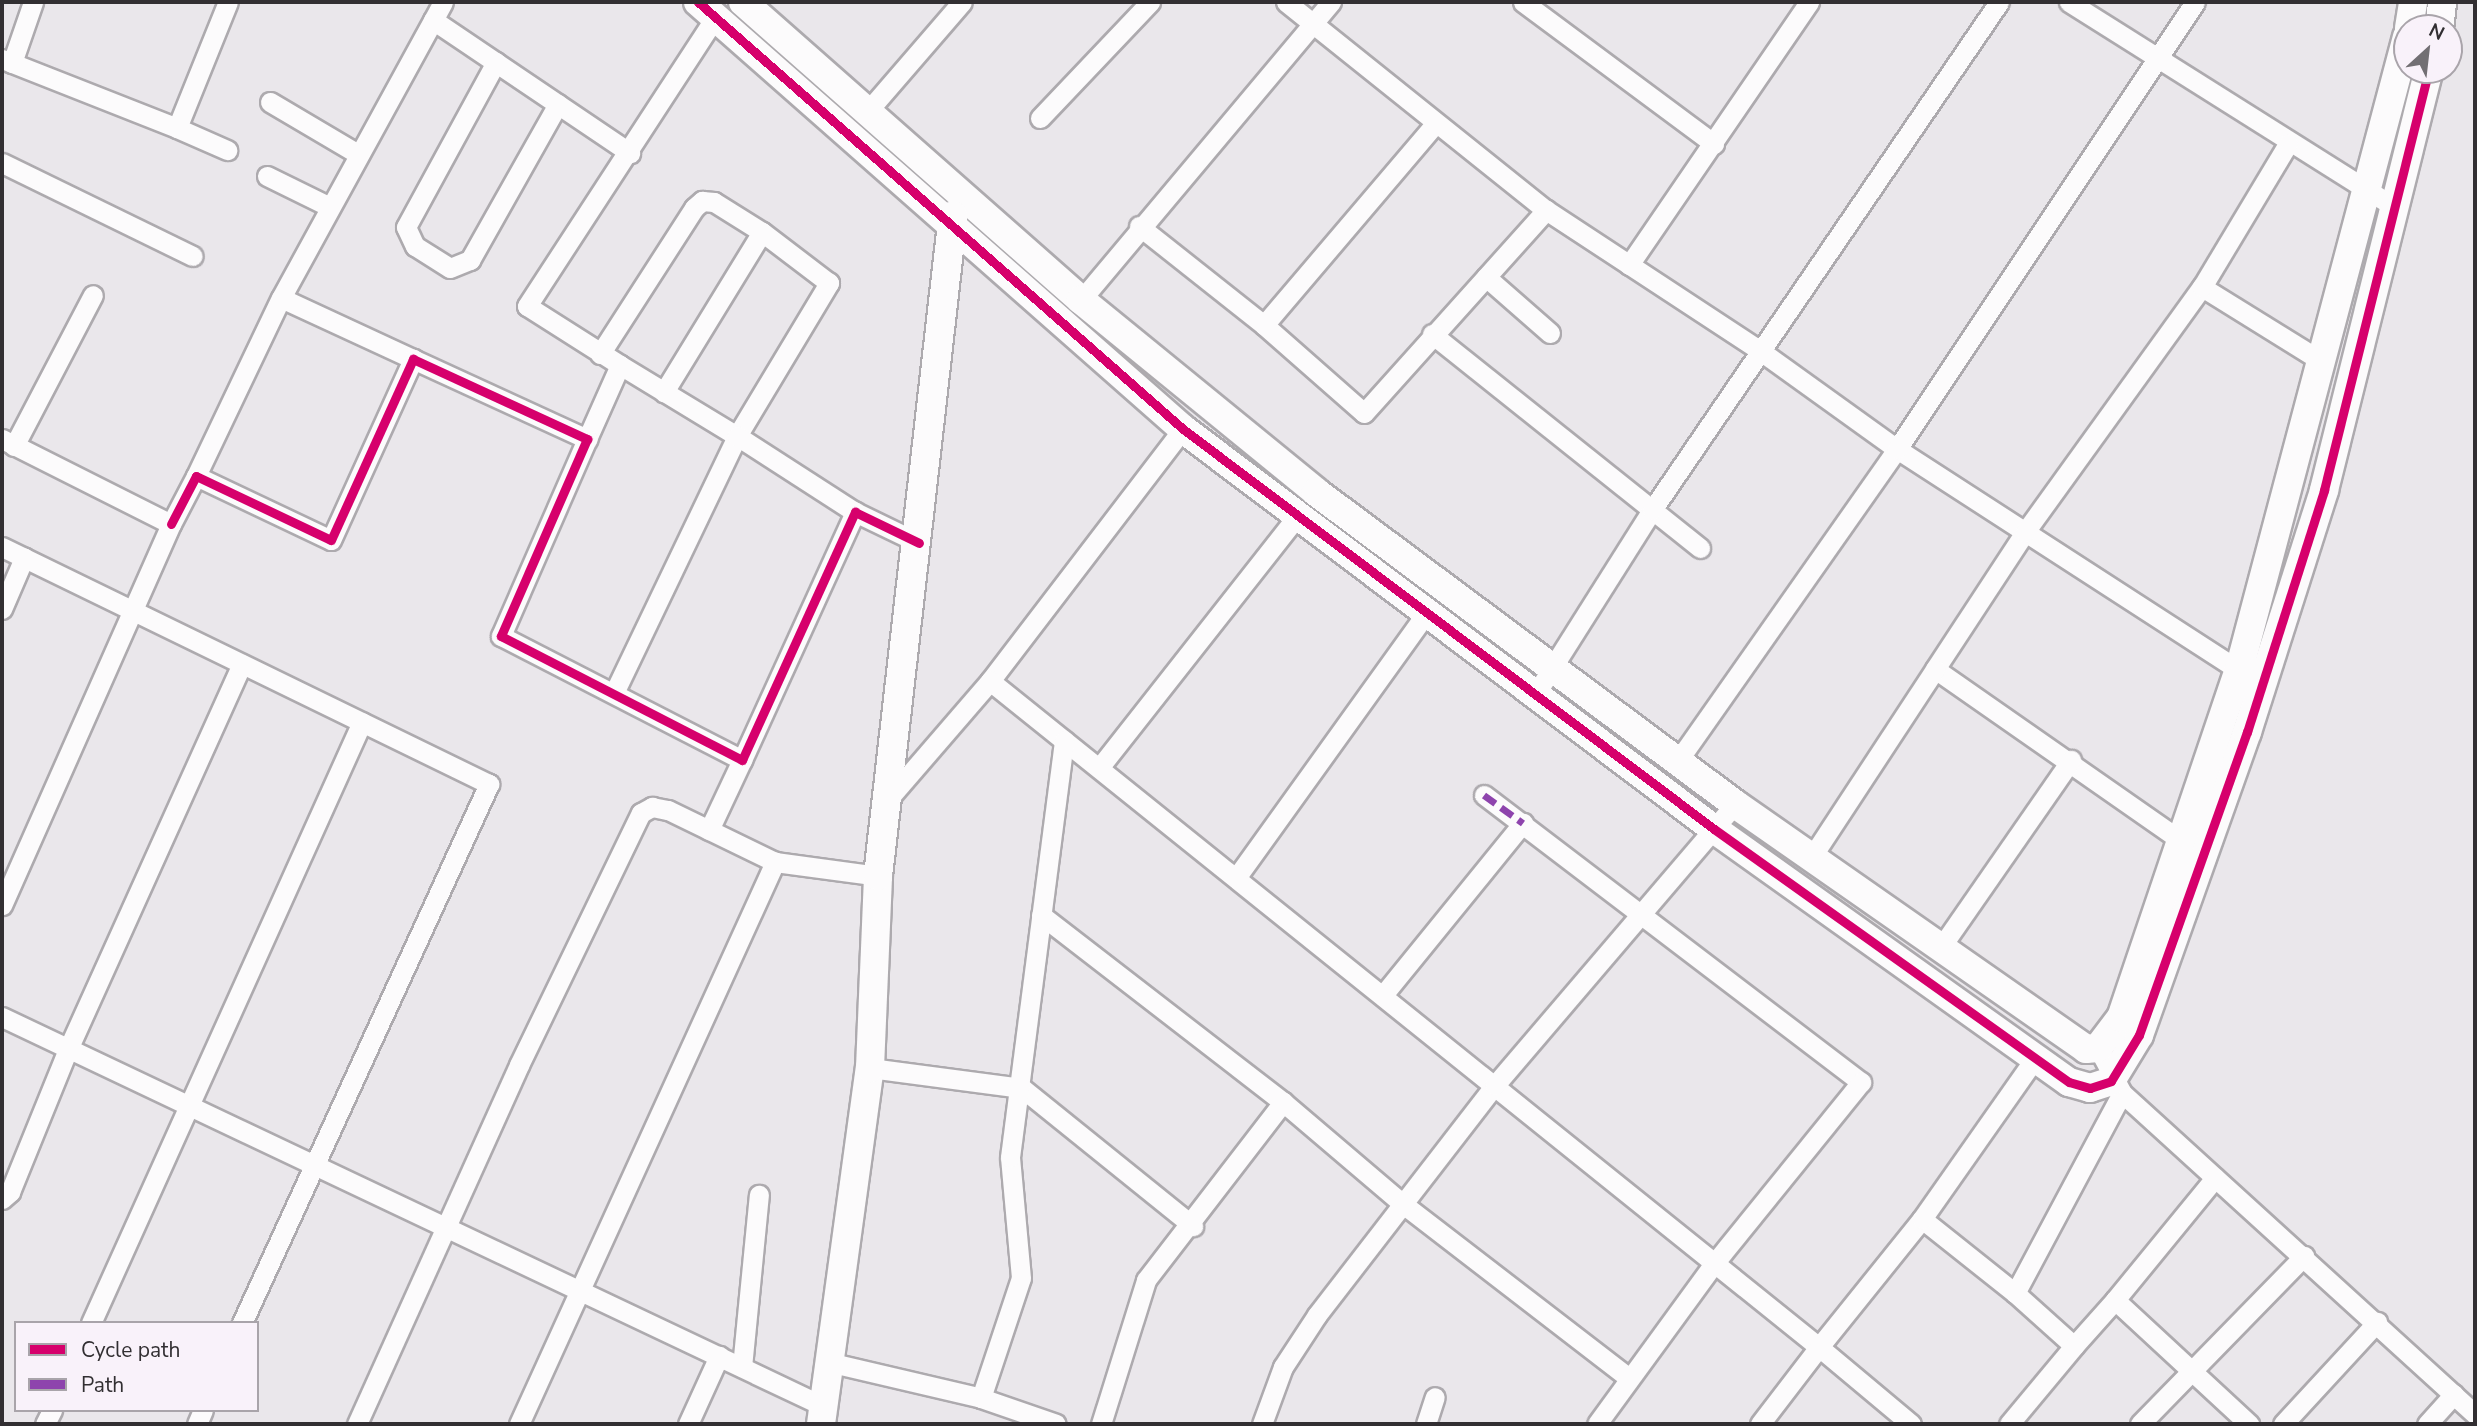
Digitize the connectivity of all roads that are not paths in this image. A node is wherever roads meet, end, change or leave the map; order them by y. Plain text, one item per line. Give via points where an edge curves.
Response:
1 (33, 2) edge
2 (228, 2) edge
3 (443, 2) edge
4 (743, 2) edge
5 (962, 2) edge
6 (1150, 2) edge
7 (1286, 2) edge
8 (1331, 2) edge
9 (1523, 2) edge
10 (1999, 2) edge
11 (2069, 2) edge
12 (2195, 2) edge
13 (1799, 5) edge
14 (707, 9) edge
15 (433, 20) junction
16 (1313, 23) junction
17 (2155, 55) junction
18 (7, 61) edge
19 (496, 62) junction
20 (2394, 84) edge
21 (2425, 84) edge
22 (270, 102) dead end
23 (558, 104) junction
24 (867, 112) junction
25 (1040, 118) dead end
26 (1435, 124) junction
27 (177, 128) junction
28 (1714, 144) junction
29 (2288, 144) junction
30 (228, 150) dead end
31 (630, 153) junction
32 (358, 155) junction
33 (2, 164) edge
34 (267, 176) dead end
35 (955, 191) junction
36 (2365, 191) junction
37 (328, 206) junction
38 (2394, 207) junction
39 (1546, 210) junction
40 (1139, 226) junction
41 (952, 228) junction
42 (762, 232) junction
43 (193, 256) dead end
44 (1629, 265) junction
45 (1486, 276) junction
46 (2202, 287) junction
47 (93, 295) dead end
48 (281, 298) junction
49 (1081, 300) junction
50 (1264, 325) junction
51 (1550, 333) dead end
52 (1432, 334) junction
53 (1762, 352) junction
54 (600, 354) junction
55 (413, 359) junction
56 (2323, 362) junction
57 (620, 365) junction
58 (664, 392) junction
59 (1183, 429) junction
60 (737, 436) junction
61 (587, 439) junction
62 (8, 443) edge
63 (1897, 449) junction
64 (196, 476) junction
65 (1652, 510) junction
66 (855, 512) junction
67 (1297, 515) junction
68 (171, 524) junction
69 (2025, 531) junction
70 (919, 542) junction
71 (2, 547) edge
72 (1700, 548) dead end
73 (24, 558) junction
74 (2, 609) edge
75 (132, 610) junction
76 (1426, 614) junction
77 (242, 664) junction
78 (1935, 669) junction
79 (1552, 670) junction
80 (2251, 677) junction
81 (990, 681) junction
82 (614, 694) junction
83 (1535, 695) junction
84 (362, 722) junction
85 (1064, 740) junction
86 (742, 760) junction
87 (2071, 760) junction
88 (1677, 762) junction
89 (1099, 768) junction
90 (1484, 795) dead end
91 (889, 799) junction
92 (1735, 804) junction
93 (1523, 823) junction
94 (1714, 828) junction
95 (709, 830) junction
96 (2183, 842) junction
97 (1811, 858) junction
98 (775, 862) junction
99 (878, 876) junction
100 (1236, 878) junction
101 (2, 905) edge
102 (1643, 912) junction
103 (1041, 915) junction
104 (1941, 947) junction
105 (1383, 996) junction
106 (2, 1017) edge
107 (69, 1047) junction
108 (2098, 1048) junction
109 (2035, 1058) junction
110 (870, 1068) junction
111 (1495, 1085) junction
112 (2116, 1087) junction
113 (1022, 1088) junction
114 (190, 1102) junction
115 (1283, 1102) junction
116 (314, 1160) junction
117 (2215, 1178) junction
118 (759, 1195) dead end
119 (2, 1199) edge
120 (1403, 1204) junction
121 (1922, 1219) junction
122 (450, 1226) junction
123 (1193, 1226) junction
124 (2304, 1256) junction
125 (1715, 1262) junction
126 (584, 1291) junction
127 (2015, 1293) junction
128 (2115, 1300) junction
129 (92, 1321) edge
130 (243, 1321) edge
131 (2377, 1322) junction
132 (2074, 1346) junction
133 (1819, 1347) junction
134 (719, 1356) junction
135 (828, 1362) junction
136 (742, 1367) junction
137 (2189, 1369) junction
138 (1629, 1378) junction
139 (2454, 1394) junction
140 (1434, 1397) dead end
141 (981, 1398) junction
142 (2475, 1414) edge
143 (822, 1415) edge
144 (357, 1424) edge
145 (519, 1424) edge
146 (688, 1424) edge
147 (1056, 1424) edge
148 (1101, 1424) edge
149 (1262, 1424) edge
150 (1426, 1424) edge
151 (1597, 1424) edge
152 (1760, 1424) edge
153 (1912, 1424) edge
154 (2009, 1424) edge
155 (2140, 1424) edge
156 (2249, 1424) edge
157 (2283, 1424) edge
158 (2427, 1424) edge

1 - 18 street
2 - 27 street
3 - 15 street
4 - 24 street
5 - 24 street
6 - 25 street
7 - 16 street
8 - 16 street
9 - 28 street
10 - 53 street
11 - 17 street
12 - 17 street
13 - 28 street
14 - 31 street
14 - 41 street
15 - 19 street
15 - 32 street
16 - 26 street
16 - 40 street
17 - 29 street
17 - 63 street
18 - 27 street
19 - 23 street
19 - 23 street via 406,227 415,246 450,268 470,260
20 - 36 street
21 - 38 street
22 - 32 street
23 - 31 street
24 - 35 street
26 - 39 street
26 - 50 street
27 - 30 street
28 - 44 street
29 - 36 street
29 - 46 street
31 - 54 street via 527,306
32 - 37 street
33 - 43 street
34 - 37 street
35 - 41 street
35 - 49 street
36 - 38 street
36 - 56 street
37 - 48 street
38 - 80 street via 2324,490
39 - 44 street
39 - 45 street
40 - 49 street
40 - 50 street
41 - 59 street
41 - 70 street
42 - 54 street via 714,202 702,201
42 - 58 street
42 - 60 street via 829,283
44 - 53 street
45 - 51 street
45 - 52 street
46 - 56 street
46 - 69 street
47 - 62 street
48 - 55 street
48 - 64 street
49 - 79 street via 1316,492
50 - 52 street via 1364,413
52 - 65 street
53 - 63 street
53 - 65 street
54 - 57 street
55 - 61 street
55 - 64 street via 331,540
56 - 80 street
57 - 58 street
57 - 61 street
58 - 60 street
59 - 67 street
59 - 81 street
60 - 66 street
60 - 82 street
61 - 82 street via 501,636
62 - 68 street
63 - 69 street
63 - 88 street via 1780,608
64 - 68 street
65 - 72 street
65 - 79 street
66 - 70 street
66 - 86 street
67 - 76 street
67 - 89 street
68 - 75 street
69 - 78 street
69 - 80 street
70 - 91 street
71 - 73 street
73 - 74 street
73 - 75 street
75 - 77 street
75 - 101 street
76 - 83 street
76 - 100 street
77 - 84 street
77 - 107 street
78 - 87 street
78 - 97 street
79 - 83 street
79 - 88 street
80 - 96 street
80 - 112 street via 2173,948
81 - 85 street
81 - 91 street
82 - 86 street
83 - 94 street
84 - 114 street
84 - 116 street via 489,784
85 - 89 street
85 - 103 street
86 - 95 street
87 - 96 street
87 - 104 street
88 - 92 street
89 - 100 street
90 - 93 street
91 - 99 street
92 - 94 street
92 - 97 street
93 - 102 street
93 - 105 street
94 - 102 street
94 - 109 street
95 - 98 street
95 - 122 street via 668,810 652,807 641,813 519,1065
96 - 108 street via 2121,1018
97 - 104 street
98 - 99 street
98 - 126 street
99 - 110 street
100 - 105 street
102 - 111 street
102 - 125 street via 1861,1082
103 - 113 street
103 - 115 street
104 - 108 street via 2073,1044
105 - 111 street
106 - 107 street
107 - 114 street
107 - 119 street via 10,1192
108 - 112 street
109 - 112 street via 2069,1082 2091,1088
109 - 121 street
110 - 113 street
110 - 135 street
111 - 120 street
111 - 125 street
112 - 117 street
112 - 127 street
113 - 123 street
113 - 141 street via 1010,1157 1021,1278
114 - 116 street
114 - 129 street
115 - 120 street
115 - 123 street
116 - 122 street
116 - 130 street
117 - 124 street
117 - 128 street
118 - 136 street
120 - 138 street
120 - 149 street via 1283,1367
121 - 127 street
121 - 133 street
122 - 126 street
122 - 144 street
123 - 148 street via 1138,1298
124 - 131 street
124 - 137 street
125 - 133 street
125 - 138 street
126 - 134 street
126 - 145 street
127 - 132 street
128 - 132 street
128 - 137 street
131 - 139 street
131 - 157 street
132 - 154 street
133 - 152 street
133 - 153 street
134 - 136 street
134 - 146 street
135 - 141 street
135 - 143 street
136 - 143 street
137 - 155 street
137 - 156 street
138 - 151 street
139 - 142 street
139 - 158 street
140 - 150 street
141 - 147 street

